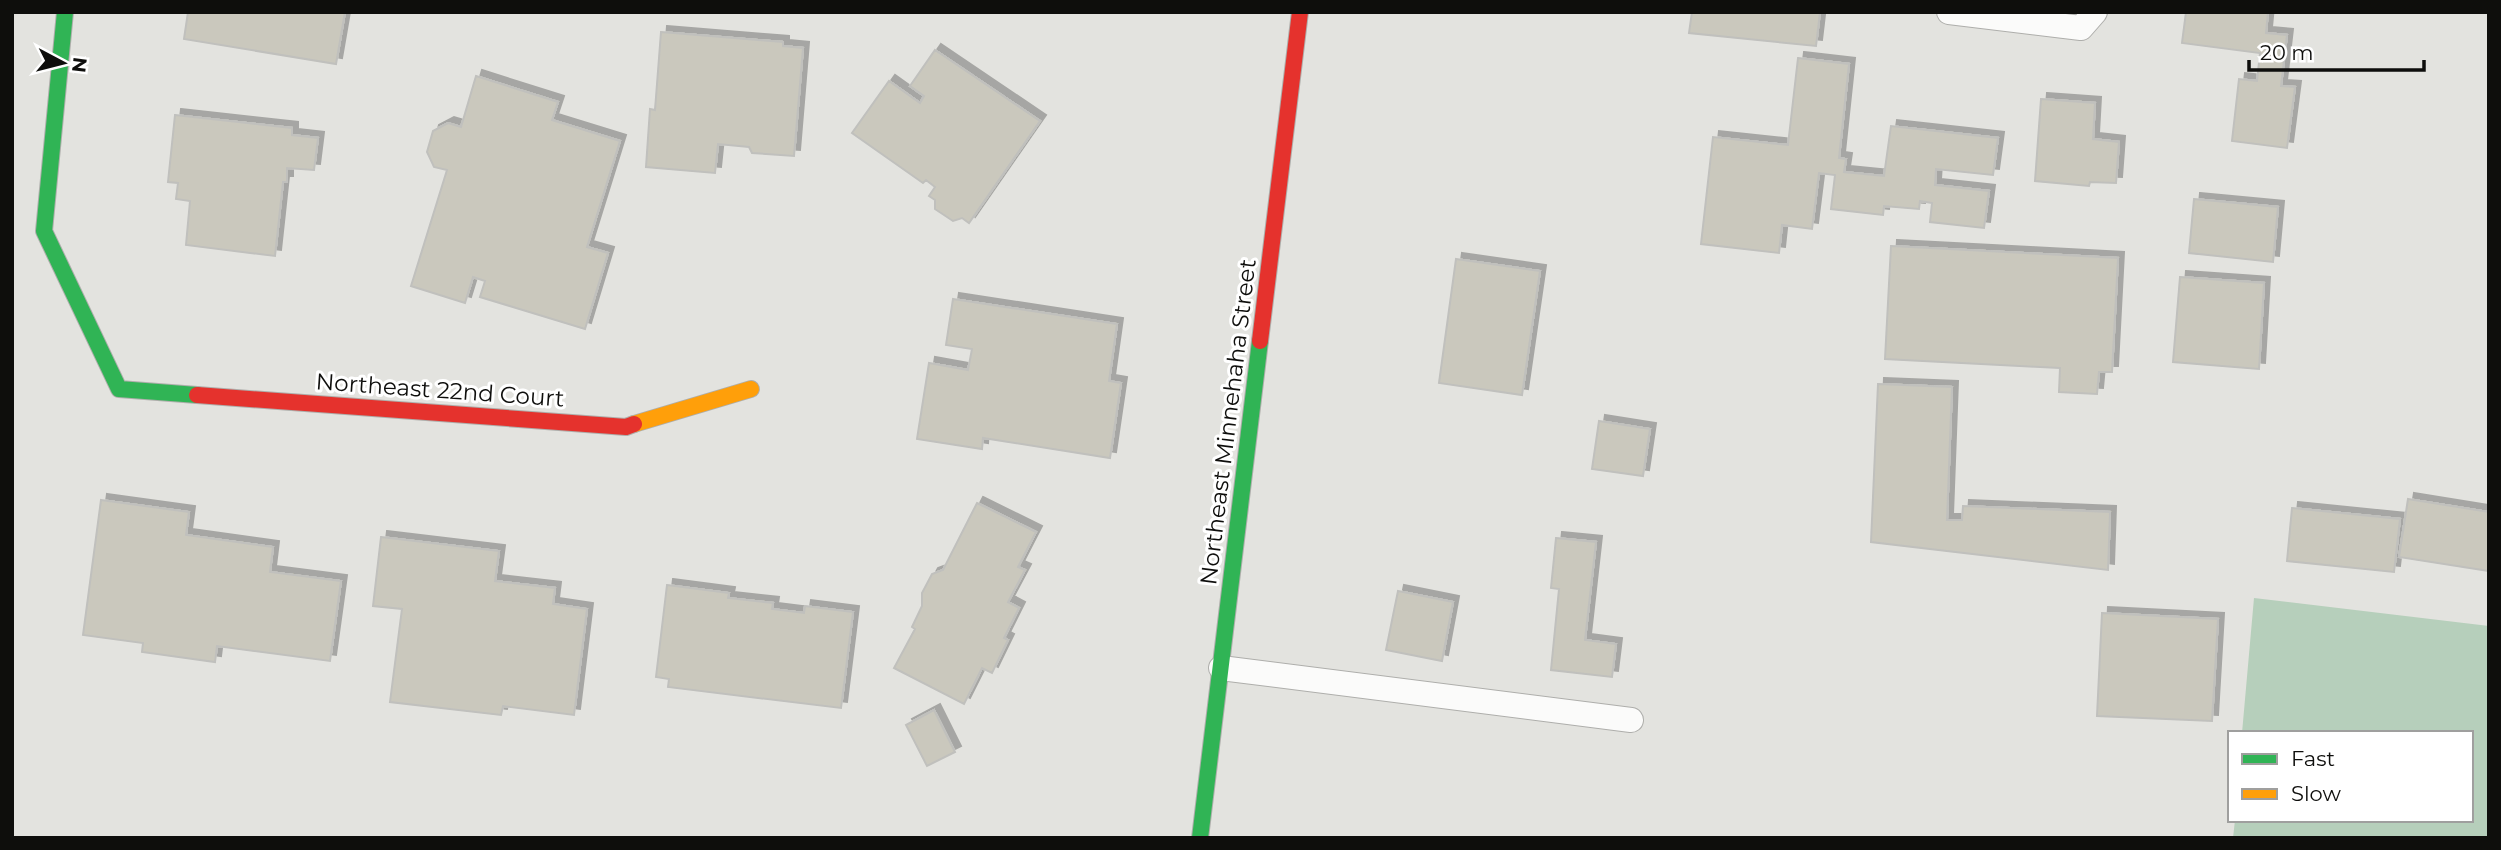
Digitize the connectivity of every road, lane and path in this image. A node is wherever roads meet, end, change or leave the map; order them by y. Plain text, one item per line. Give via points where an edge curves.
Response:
1 (65, 12) edge
2 (1300, 12) edge
3 (1948, 12) edge
4 (2095, 12) edge
5 (751, 389) dead end
6 (1221, 668) junction
7 (1631, 719) dead end
8 (1200, 838) edge

1 - 5 street, Northeast 22nd Court via 44,231 119,389 626,427
2 - 6 street, Northeast Minnehaha Street
3 - 4 lane via 2081,28
6 - 7 lane
6 - 8 street, Northeast Minnehaha Street

